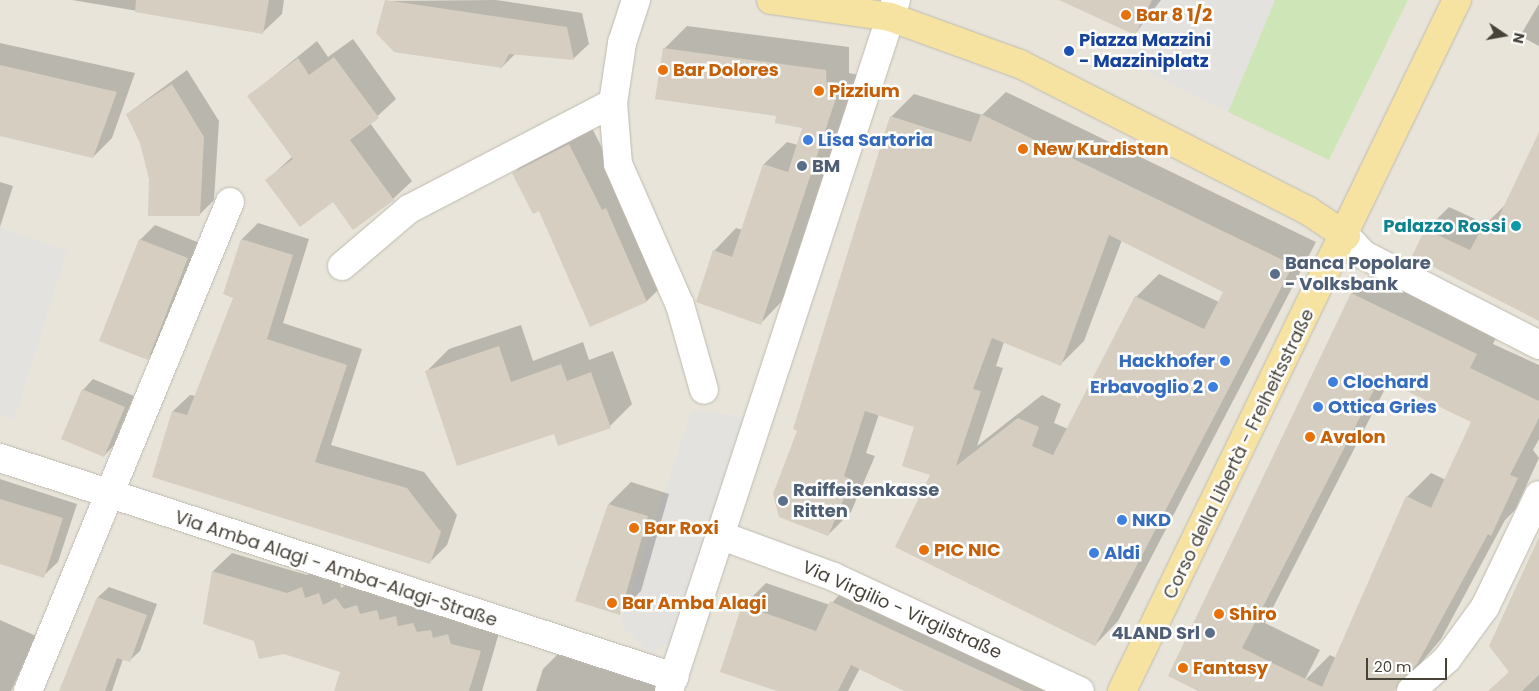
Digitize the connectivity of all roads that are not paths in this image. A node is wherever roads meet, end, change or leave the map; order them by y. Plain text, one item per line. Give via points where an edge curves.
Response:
1 (636, 0) edge
2 (771, 0) edge
3 (1457, 0) edge
4 (893, 8) edge
5 (614, 103) junction
6 (230, 202) dead end
7 (1346, 236) junction
8 (342, 266) dead end
9 (1539, 345) edge
10 (704, 390) dead end
11 (0, 458) edge
12 (107, 493) junction
13 (1539, 495) edge
14 (722, 536) junction
15 (672, 684) edge
16 (28, 691) edge
17 (1080, 691) edge
18 (1122, 691) edge
19 (1411, 691) edge

1 - 5 street via 622,43
2 - 4 main road
3 - 7 main road, Corso della Libertà - Freiheitsstraße
4 - 7 main road via 1020,64 1307,210
4 - 14 street
5 - 8 street via 408,209
5 - 10 street via 618,164 680,305
6 - 12 street
7 - 9 street via 1364,255
7 - 18 main road, Corso della Libertà - Freiheitsstraße
11 - 12 street, Via Amba Alagi - Amba-Alagi-Straße
12 - 15 street, Via Amba Alagi - Amba-Alagi-Straße
12 - 16 street
13 - 19 street via 1485,607 1447,659
14 - 15 street
14 - 17 street, Via Virgilio - Virgilstraße via 834,576

